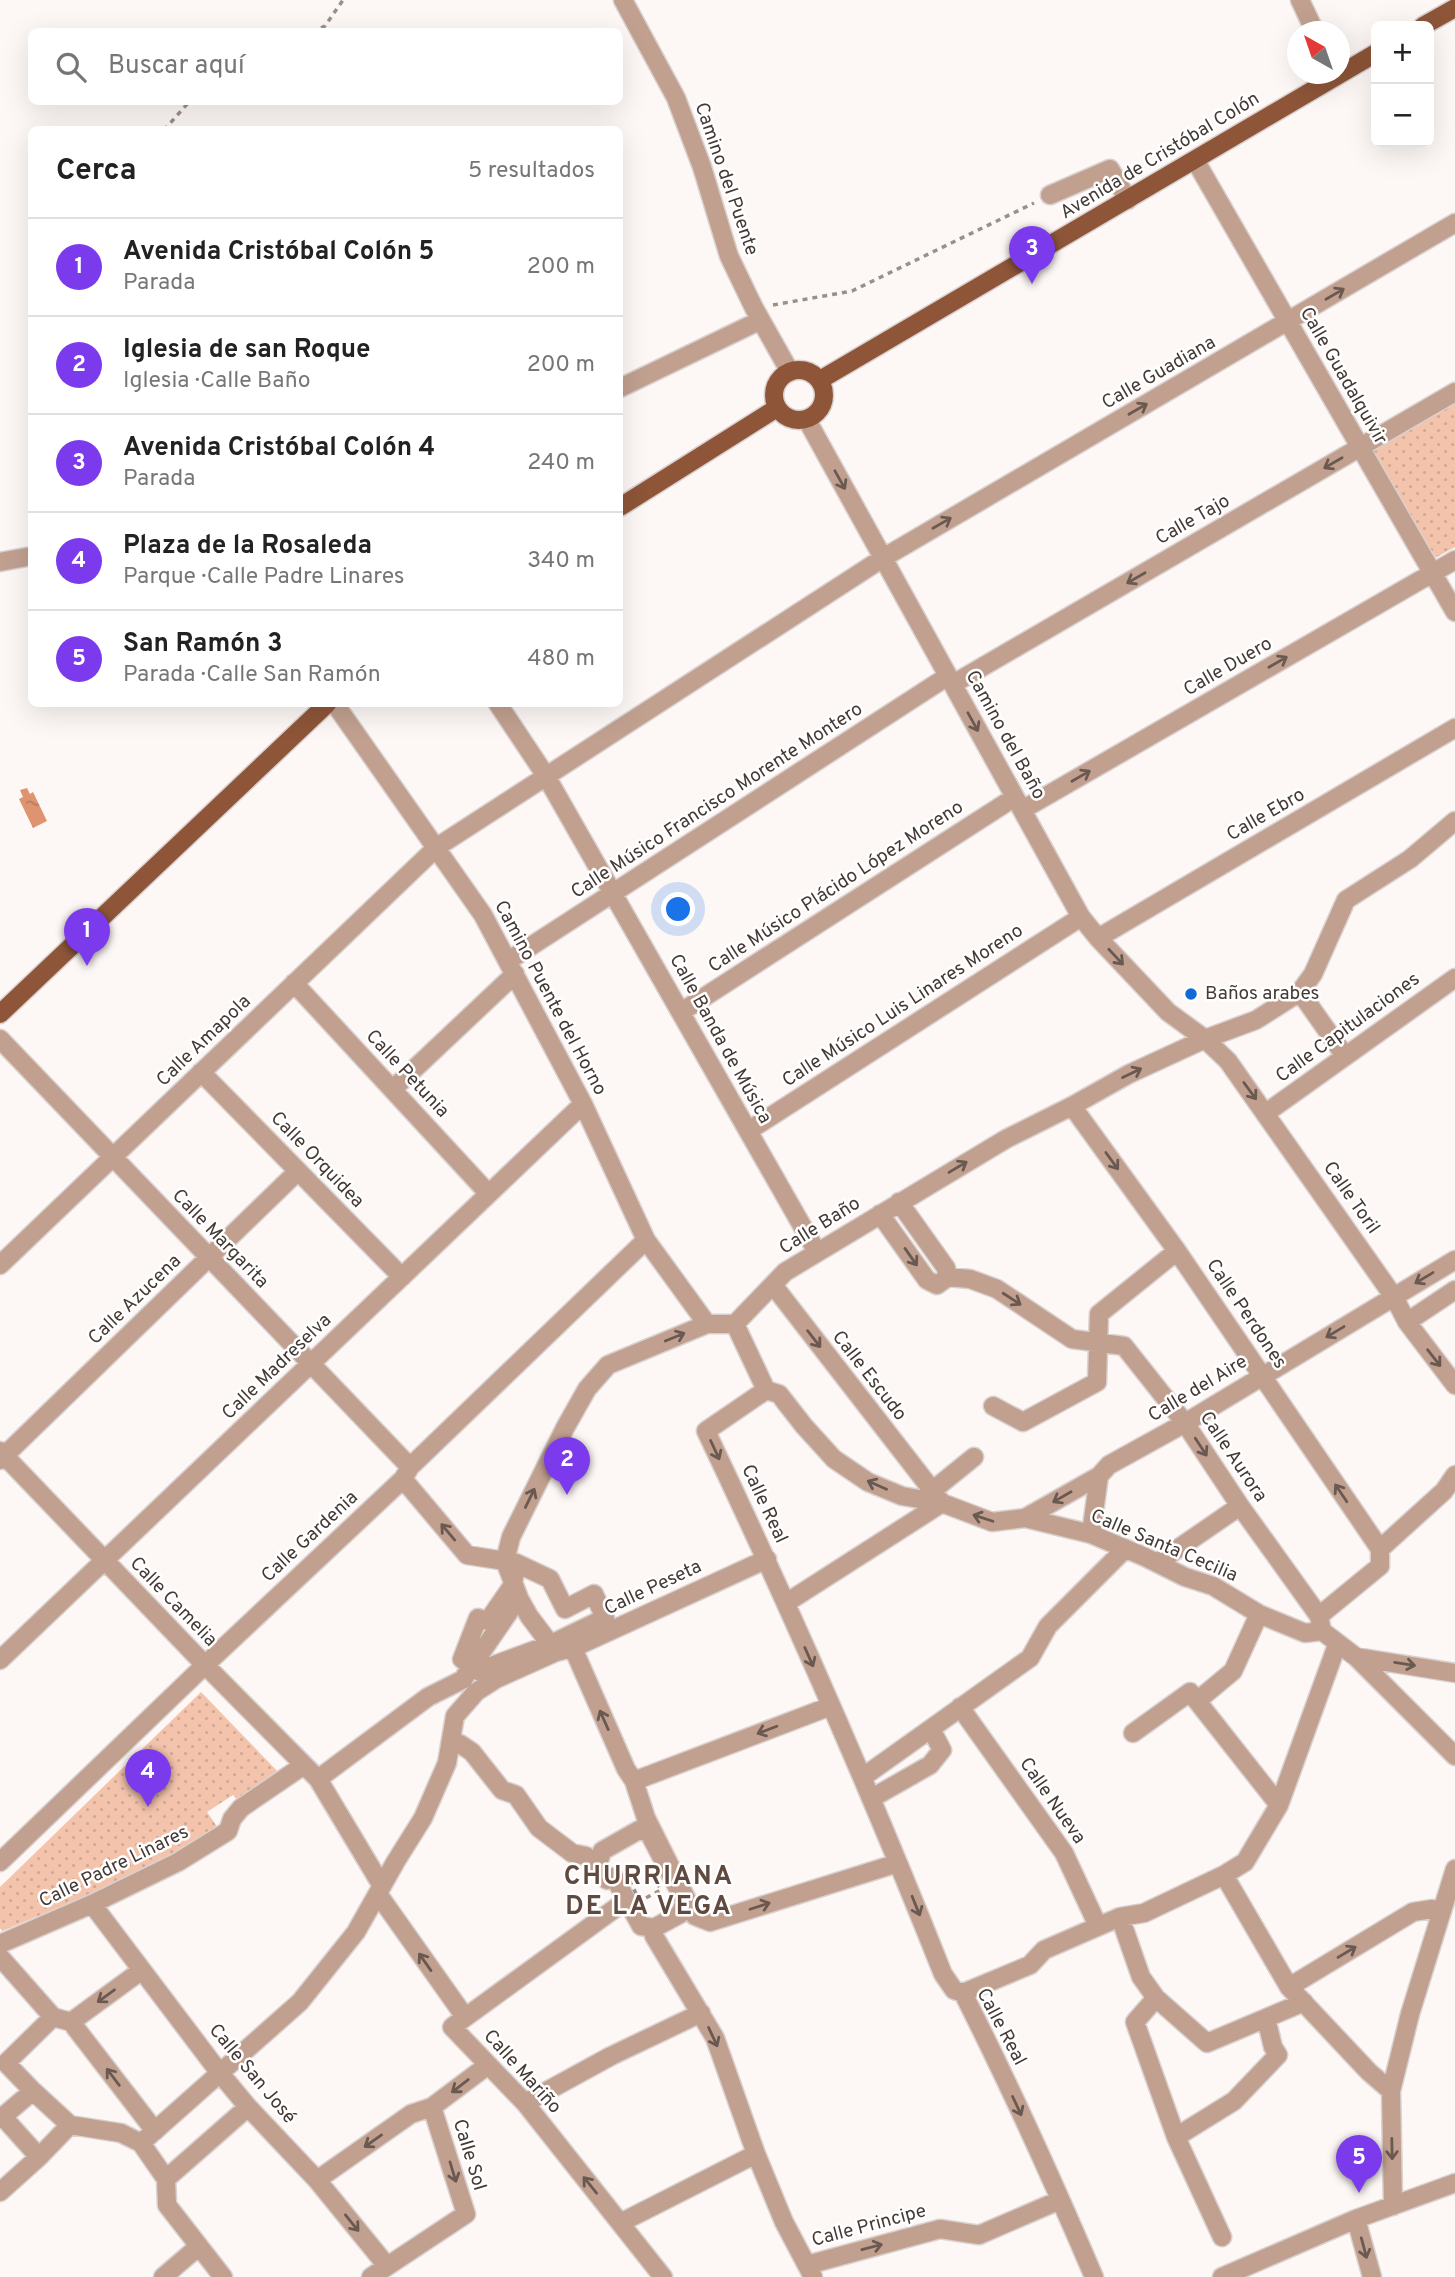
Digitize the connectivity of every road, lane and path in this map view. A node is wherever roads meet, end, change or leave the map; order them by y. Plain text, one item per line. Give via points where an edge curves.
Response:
1 (343, 0) edge
2 (623, 0) edge
3 (1300, 0) edge
4 (1455, 8) edge
5 (1310, 21) edge
6 (1432, 21) edge
7 (321, 28) edge
8 (1371, 56) edge
9 (1350, 67) edge
10 (1320, 84) edge
11 (186, 105) edge
12 (168, 126) edge
13 (1195, 160) junction
14 (1050, 195) joint
15 (1128, 200) junction
16 (1455, 223) edge
17 (757, 314) junction
18 (1287, 322) junction
19 (790, 372) junction
20 (820, 380) junction
21 (623, 386) edge
22 (1455, 392) edge
23 (777, 408) junction
24 (807, 420) junction
25 (1360, 447) junction
26 (623, 505) edge
27 (28, 557) edge
28 (883, 558) junction
29 (1455, 560) edge
30 (0, 562) edge
31 (1433, 573) junction
32 (1455, 612) edge
33 (951, 680) junction
34 (324, 707) edge
35 (337, 707) edge
36 (500, 707) edge
37 (1455, 728) edge
38 (546, 776) junction
39 (1018, 803) junction
40 (1455, 821) edge
41 (437, 847) junction
42 (614, 893) junction
43 (1081, 917) junction
44 (1098, 938) junction
45 (511, 967) junction
46 (1455, 978) edge
47 (294, 983) junction
48 (1300, 992) junction
49 (681, 1012) junction
50 (0, 1014) edge
51 (0, 1039) edge
52 (1205, 1039) junction
53 (1345, 1056) junction
54 (201, 1072) junction
55 (393, 1089) junction
56 (583, 1104) junction
57 (1072, 1106) junction
58 (1266, 1113) junction
59 (748, 1131) junction
60 (113, 1157) junction
61 (299, 1171) junction
62 (488, 1194) junction
63 (899, 1202) junction
64 (880, 1214) junction
65 (646, 1240) junction
66 (1177, 1251) junction
67 (817, 1252) junction
68 (209, 1258) junction
69 (1455, 1260) edge
70 (0, 1265) edge
71 (402, 1277) junction
72 (948, 1277) junction
73 (772, 1285) junction
74 (1455, 1290) edge
75 (1394, 1297) junction
76 (1407, 1322) junction
77 (707, 1324) junction
78 (735, 1324) junction
79 (1097, 1343) junction
80 (310, 1363) junction
81 (1262, 1375) junction
82 (1455, 1385) edge
83 (765, 1390) junction
84 (993, 1406) dead end
85 (1185, 1423) junction
86 (2, 1456) edge
87 (974, 1457) dead end
88 (407, 1473) junction
89 (1455, 1475) edge
90 (1099, 1476) junction
91 (937, 1497) junction
92 (1240, 1506) junction
93 (1025, 1518) junction
94 (1091, 1534) junction
95 (1125, 1549) junction
96 (1380, 1549) junction
97 (767, 1559) junction
98 (104, 1560) junction
99 (505, 1561) junction
100 (1157, 1563) junction
101 (516, 1591) junction
102 (786, 1603) junction
103 (1259, 1614) junction
104 (1320, 1624) junction
105 (1337, 1645) junction
106 (560, 1648) junction
107 (1356, 1657) junction
108 (0, 1660) edge
109 (205, 1665) junction
110 (1455, 1673) edge
111 (470, 1679) junction
112 (1198, 1701) junction
113 (831, 1706) junction
114 (960, 1707) junction
115 (931, 1728) junction
116 (1133, 1734) dead end
117 (452, 1742) junction
118 (1455, 1756) edge
119 (304, 1765) junction
120 (863, 1777) junction
121 (318, 1779) junction
122 (634, 1781) junction
123 (872, 1798) junction
124 (1279, 1805) junction
125 (646, 1818) junction
126 (592, 1860) junction
127 (0, 1862) edge
128 (898, 1863) junction
129 (1455, 1869) edge
130 (1224, 1875) junction
131 (627, 1876) joint
132 (380, 1890) junction
133 (92, 1904) junction
134 (617, 1908) junction
135 (1441, 1911) junction
136 (695, 1916) junction
137 (393, 1917) junction
138 (1120, 1917) junction
139 (1098, 1926) junction
140 (356, 1932) junction
141 (654, 1936) junction
142 (0, 1944) edge
143 (0, 1956) edge
144 (142, 1970) junction
145 (1289, 1987) junction
146 (963, 1993) junction
147 (1156, 1998) junction
148 (1304, 2002) junction
149 (701, 2013) junction
150 (53, 2017) junction
151 (465, 2017) junction
152 (1266, 2018) junction
153 (71, 2022) junction
154 (488, 2064) junction
155 (219, 2072) junction
156 (33, 2091) junction
157 (1391, 2091) junction
158 (525, 2103) junction
159 (248, 2107) junction
160 (432, 2107) junction
161 (1, 2118) edge
162 (70, 2125) junction
163 (148, 2137) junction
164 (1176, 2137) junction
165 (756, 2154) junction
166 (39, 2157) junction
167 (166, 2179) junction
168 (317, 2180) junction
169 (1455, 2183) edge
170 (0, 2192) edge
171 (1060, 2200) junction
172 (1393, 2206) junction
173 (1356, 2219) junction
174 (621, 2223) junction
175 (1222, 2237) dead end
176 (198, 2247) junction
177 (387, 2266) junction
178 (810, 2271) edge
179 (163, 2277) edge
180 (223, 2277) edge
181 (371, 2277) edge
182 (663, 2277) edge
183 (1094, 2277) edge
184 (1223, 2277) edge
185 (1372, 2277) edge

1 - 7 path
2 - 17 street, Camino del Puente via 676,98 729,256
3 - 5 street
4 - 6 main road
8 - 9 main road, Avenida de Cristóbal Colón
10 - 13 main road, Avenida de Cristóbal Colón
11 - 12 path
13 - 15 main road, Avenida de Cristóbal Colón
13 - 18 street, Calle Guadalquivir
14 - 15 street via 1110,169
14 - 17 path via 852,291
15 - 20 main road, Avenida de Cristóbal Colón
18 -> 16 street, Calle Guadiana
17 - 19 street, Camino del Puente
17 - 21 street
18 - 25 street, Calle Guadalquivir
28 -> 18 street, Calle Guadiana
19 - 20 main road via 806,371
19 - 23 main road via 774,391
20 - 24 main road via 823,404
22 - 25 street, Calle Tajo
23 - 24 main road via 789,419
23 - 26 main road
24 -> 28 street, Camino del Baño
25 - 31 street, Calle Guadalquivir
25 -> 33 street, Calle Tajo
27 - 30 street
28 - 33 street, Camino del Baño
28 - 38 street, Calle Guadiana
29 - 31 street, Calle Duero
31 - 32 street, Calle Guadalquivir
39 -> 31 street, Calle Duero
33 -> 39 street, Camino del Baño
33 - 42 street, Calle Músico Francisco Morente Montero
34 - 50 main road
35 - 41 street, Camino Puente del Horno
36 - 38 street, Calle Banda de Música
37 - 44 street, Calle Ebro
38 - 41 street, Calle Amapola
38 - 42 street, Calle Banda de Música
39 - 43 street, Camino del Baño
39 - 49 street, Calle Músico Plácido López Moreno
40 - 48 street via 1410,859 1346,900 1313,974
41 - 45 street, Camino Puente del Horno
41 - 47 street, Calle Amapola
42 - 45 street, Calle Músico Francisco Morente Montero
42 - 49 street, Calle Banda de Música
43 - 44 street, Camino del Baño
43 - 59 street, Calle Músico Luis Linares Moreno
44 -> 52 street, Camino del Baño via 1168,1012
45 - 55 street
45 - 56 street, Camino Puente del Horno
46 - 53 street, Calle Capitulaciones
47 - 54 street, Calle Amapola
47 - 55 street, Calle Petunia
48 - 52 street, Calle Baño via 1256,1020
48 - 53 street
49 - 59 street, Calle Banda de Música
51 - 60 street, Calle Margarita
57 -> 52 street, Calle Baño
52 -> 58 street, Calle Toril via 1228,1061
53 - 58 street, Calle Capitulaciones
54 - 60 street, Calle Amapola
54 - 61 street, Calle Orquidea
55 - 62 street, Calle Petunia
56 - 62 street, Calle Madreselva
56 - 65 street, Camino Puente del Horno
63 -> 57 street, Calle Baño
57 -> 66 street, Calle Perdones
58 - 75 street, Calle Toril
59 - 67 street, Calle Banda de Música
60 - 68 street, Calle Margarita
60 - 70 street, Calle Amapola
61 - 68 street, Calle Azucena
61 - 71 street, Calle Orquidea
62 - 71 street, Calle Madreselva
63 - 64 street, Calle Baño
63 - 72 street
64 - 67 street, Calle Baño
64 -> 72 street, Calle Aurora via 927,1280 937,1285
65 - 77 street, Camino Puente del Horno
65 - 88 street, Calle Gardenia
66 - 79 street via 1099,1314
66 - 81 street, Calle Perdones
67 - 73 street, Calle Baño
68 - 80 street, Calle Margarita
68 - 86 street, Calle Azucena
69 -> 75 street, Calle del Aire
71 - 80 street, Calle Madreselva
72 -> 79 street, Calle Aurora via 997,1289 1072,1339
73 - 78 street, Calle Baño
73 -> 91 street, Calle Escudo
74 - 76 street
75 - 76 street, Calle Toril
75 -> 81 street, Calle del Aire
76 -> 82 street, Calle Toril
77 - 78 street
99 -> 77 street via 511,1537 587,1389 608,1365
78 - 83 street
79 - 84 street via 1097,1382 1023,1422
79 - 85 street, Calle Aurora via 1124,1346
80 - 88 street, Calle Margarita
80 - 98 street, Calle Madreselva
81 - 85 street, Calle del Aire
96 -> 81 street, Calle Perdones
91 -> 83 street via 902,1496 868,1482 834,1459 779,1394
83 -> 97 street, Calle Real via 706,1431
85 - 90 street, Calle del Aire via 1109,1465
85 -> 92 street, Calle Aurora
86 - 98 street, Calle Camelia
87 - 91 street
99 -> 88 street, Calle Margarita via 467,1555
88 - 109 street, Calle Gardenia
89 - 96 street via 1444,1491
90 -> 93 street, Calle del Aire
90 - 94 street
93 -> 91 street via 992,1522
91 - 102 street via 864,1553
92 - 100 street
92 - 104 street, Calle Aurora
93 - 94 street, Calle Santa Cecilia
94 - 95 street, Calle Santa Cecilia
95 - 100 street, Calle Santa Cecilia
95 - 114 street via 1048,1626 1030,1658
96 - 104 street via 1380,1566
97 - 102 street, Calle Real
97 - 106 street, Calle Peseta
98 - 108 street, Calle Madreselva
98 - 109 street, Calle Camelia
99 - 101 street
100 - 103 street, Calle Santa Cecilia via 1213,1586
101 - 106 street via 529,1616
101 - 106 street via 516,1563 550,1579 565,1609 594,1594 605,1618
101 - 111 street via 488,1621 478,1618 462,1659
102 -> 113 street, Calle Real
103 - 104 street, Calle Santa Cecilia via 1305,1633
103 - 112 street via 1233,1671
104 - 105 street
105 - 107 street
105 - 124 street
106 - 111 street via 478,1671
106 - 111 street via 496,1679
122 -> 106 street
107 -> 110 street
107 - 118 street
109 - 119 street, Calle Camelia
109 - 127 street, Calle Gardenia
111 - 117 street via 455,1716
111 - 121 street via 428,1697
112 - 116 street via 1190,1692
112 - 124 street
113 - 120 street, Calle Real
113 -> 122 street
114 - 115 street
114 - 139 street, Calle Nueva via 1064,1853
115 - 120 street
115 - 123 street via 942,1750 930,1765
117 - 126 street via 472,1752 502,1790 516,1796 539,1828 572,1853
117 - 132 street via 423,1818
119 - 121 street, Calle Camelia
119 - 133 street, Calle Padre Linares via 241,1808 228,1831 178,1862
120 - 123 street, Calle Real
121 - 132 street, Calle Mariño
122 - 125 street
123 - 128 street, Calle Real
124 - 130 street via 1245,1862
125 - 126 street
125 - 136 street
126 - 126 street via 639,1830 649,1833 685,1902 680,1914 654,1928 640,1926 614,1877 607,1881
126 - 134 street
136 -> 128 street via 710,1922
128 -> 146 street, Calle Real via 943,1974 954,1990
129 - 135 street
130 - 138 street via 1144,1913
130 - 145 street
131 - 131 path via 648,1865 661,1890 640,1901
132 - 137 street, Calle Mariño
132 - 140 street
133 - 142 street, Calle Padre Linares
133 - 144 street, Calle San José
134 - 141 street via 633,1934
134 - 151 street
145 -> 135 street via 1413,1912
135 - 157 street
136 - 141 street
137 - 140 street
151 -> 137 street, Calle Mariño
138 - 139 street
138 - 147 street via 1141,1977
139 - 146 street via 1044,1950 1030,1965
140 - 155 street via 300,2002
141 - 149 street
143 - 150 street
144 -> 153 street
144 - 155 street, Calle San José
145 - 148 street
146 -> 171 street, Calle Real
147 - 152 street via 1207,2043
147 - 164 street via 1135,2022
148 - 152 street
148 - 157 street
149 - 158 street
149 -> 165 street via 715,2038
150 - 153 street
150 - 156 street via 6,2063
151 - 154 street, Calle Mariño via 452,2026
152 - 164 street via 1278,2055 1234,2101
163 -> 153 street
154 - 158 street, Calle Mariño
154 -> 160 street, Calle Sol
155 - 159 street, Calle San José
155 - 163 street
156 - 161 street
156 - 162 street
157 -> 172 street
174 -> 158 street, Calle Mariño
159 - 167 street
159 - 168 street, Calle San José
160 -> 168 street via 411,2114
160 -> 177 street, Calle Sol via 466,2214
161 - 166 street
162 - 163 street
162 - 166 street
163 - 167 street
164 - 175 street
165 - 174 street
165 - 178 street
166 - 170 street
167 - 176 street via 167,2205
168 -> 177 street, Calle San José
169 - 172 street
178 -> 171 street, Calle Principe via 940,2229 979,2235
171 - 183 street, Calle Real
172 - 173 street
173 - 184 street
173 -> 185 street
174 - 182 street, Calle Mariño
176 - 179 street
176 - 180 street
177 - 181 street, Calle Sol

